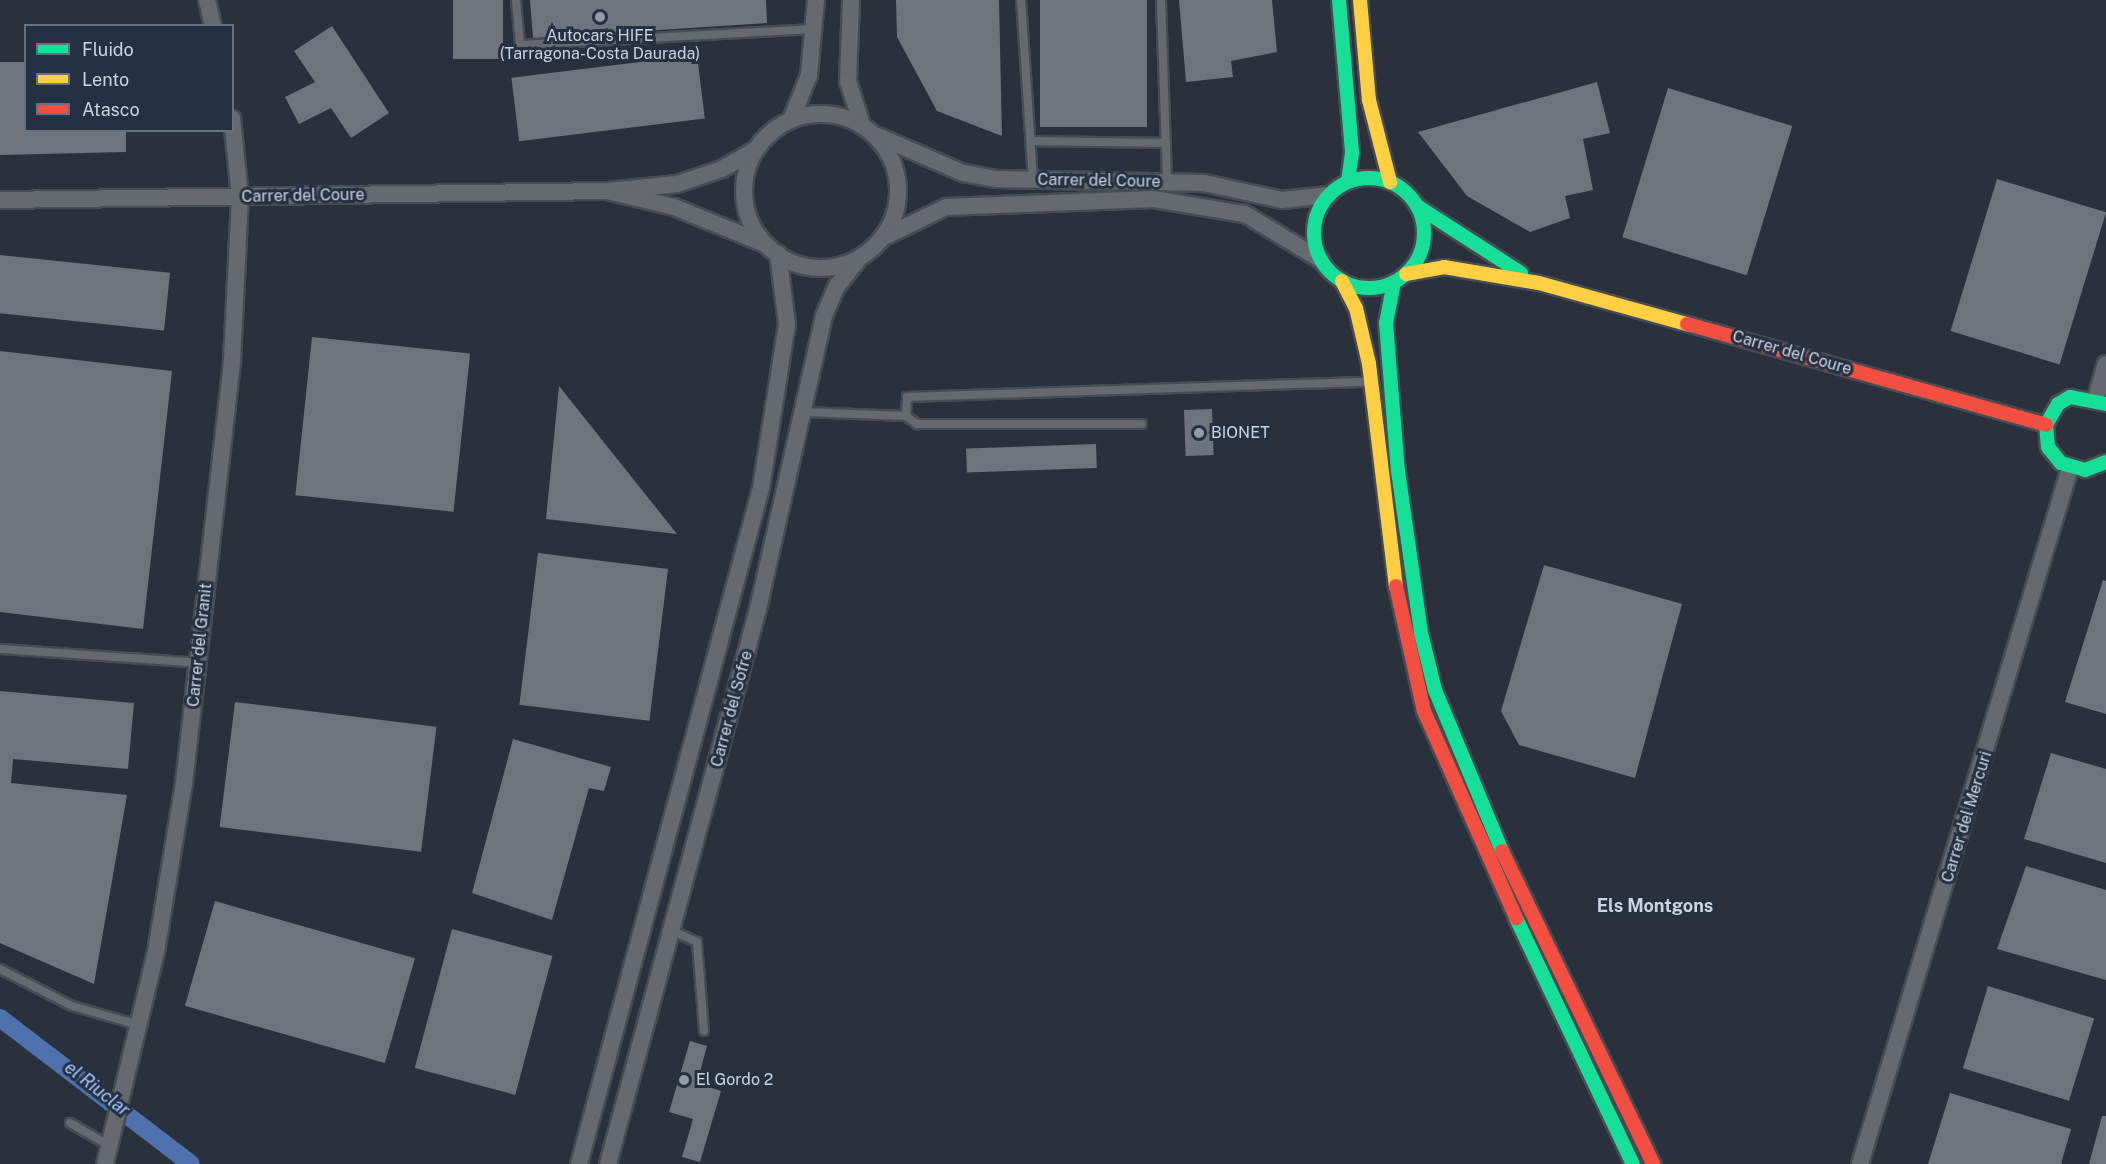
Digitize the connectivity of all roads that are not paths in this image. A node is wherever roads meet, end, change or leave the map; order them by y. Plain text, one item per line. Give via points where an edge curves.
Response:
1 (207, 0) edge
2 (516, 0) edge
3 (816, 0) edge
4 (851, 0) edge
5 (1021, 0) edge
6 (1161, 0) edge
7 (1340, 0) edge
8 (1360, 0) edge
9 (213, 24) edge
10 (815, 29) junction
11 (791, 120) junction
12 (862, 125) junction
13 (233, 132) edge
14 (876, 136) junction
15 (1030, 141) junction
16 (1166, 143) junction
17 (755, 150) junction
18 (1033, 180) junction
19 (1167, 182) junction
20 (1348, 182) junction
21 (1390, 182) junction
22 (607, 191) junction
23 (1329, 195) junction
24 (240, 196) junction
25 (0, 200) edge
26 (1417, 206) junction
27 (883, 238) junction
28 (773, 250) junction
29 (859, 259) junction
30 (1321, 260) junction
31 (1400, 278) junction
32 (1342, 281) junction
33 (1539, 282) junction
34 (2106, 364) edge
35 (1371, 382) junction
36 (2101, 401) edge
37 (804, 412) junction
38 (906, 416) junction
39 (1142, 424) dead end
40 (2046, 425) junction
41 (2106, 462) edge
42 (2070, 468) junction
43 (0, 649) edge
44 (198, 663) junction
45 (673, 932) junction
46 (0, 969) edge
47 (140, 1025) junction
48 (704, 1031) dead end
49 (70, 1123) dead end
50 (112, 1141) junction
51 (105, 1164) edge
52 (579, 1164) edge
53 (608, 1164) edge
54 (1633, 1164) edge
55 (1653, 1164) edge
56 (1860, 1164) edge

1 - 9 street
2 - 10 lane via 520,45
3 - 10 street
4 - 12 street via 848,81
5 - 15 lane
6 - 16 lane
7 - 20 main road via 1352,153
8 - 21 main road via 1368,100
10 - 11 street via 809,75
11 - 12 street via 824,113
11 - 17 street
12 - 14 street
13 - 24 street, Carrer del Granit
14 - 18 street, Carrer del Coure via 963,173
14 - 27 street via 898,178 896,211
15 - 16 lane
15 - 18 lane
16 - 19 lane
17 - 22 street, Carrer del Coure via 722,169 677,184
17 - 28 street via 744,197 752,226
18 - 19 street, Carrer del Coure
19 - 23 street, Carrer del Coure via 1204,183 1282,200
20 - 21 main road via 1366,178
20 - 23 main road
21 - 26 main road
22 - 24 street, Carrer del Coure
22 - 28 street, Carrer del Coure via 674,207
23 - 30 main road via 1316,219
24 - 25 street, Carrer del Coure
24 - 44 street, Carrer del Granit via 232,361
26 - 31 main road via 1424,244
26 - 33 main road, Carrer del Coure
27 - 29 street
27 - 30 street, Carrer del Coure via 946,207 1153,199 1245,214
28 - 29 street via 816,268
28 - 52 street, Carrer del Sofre via 787,324 761,489
29 - 37 street, Carrer del Sofre via 837,286 824,316
30 - 32 main road
31 - 32 main road via 1370,288
31 - 33 main road, Carrer del Coure via 1444,267
31 - 55 main road via 1386,323 1398,471 1421,633 1436,690 1492,830
32 - 35 main road via 1358,317
33 - 40 main road, Carrer del Coure
34 - 36 street
35 - 38 lane via 907,397
35 - 54 main road via 1389,555 1424,711 1483,849
36 - 40 main road via 2070,397 2058,404
37 - 38 lane
37 - 45 street, Carrer del Sofre
38 - 39 lane via 917,424
40 - 42 main road via 2048,447
41 - 42 main road via 2085,470
42 - 56 street, Carrer del Mercuri
43 - 44 lane
44 - 47 street, Carrer del Granit via 171,878
45 - 48 lane via 697,942
45 - 53 street, Carrer del Sofre
46 - 47 lane via 72,1006
47 - 50 street, Carrer del Granit
49 - 50 lane
50 - 51 street, Carrer del Granit

